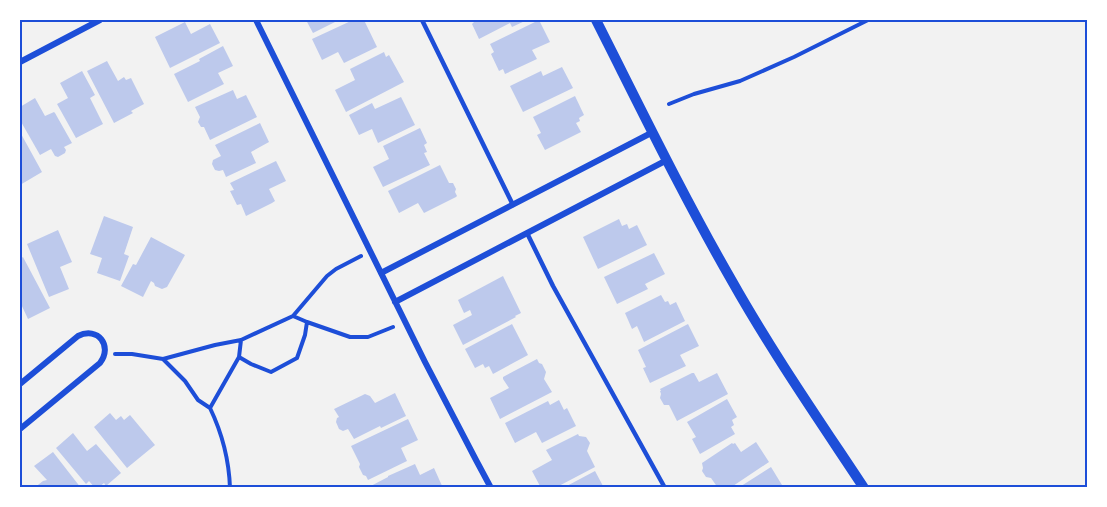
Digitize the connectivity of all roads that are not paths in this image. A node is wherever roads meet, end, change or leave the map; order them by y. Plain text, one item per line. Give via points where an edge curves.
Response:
1 (100, 20) edge
2 (256, 20) edge
3 (422, 20) edge
4 (596, 20) edge
5 (20, 62) edge
6 (653, 132) junction
7 (667, 160) junction
8 (513, 205) junction
9 (527, 233) junction
10 (381, 273) junction
11 (395, 302) junction
12 (20, 384) edge
13 (20, 429) edge
14 (491, 488) edge
15 (665, 488) edge
16 (864, 488) edge

1 - 5 street
2 - 10 street
3 - 8 lane
4 - 6 street
6 - 7 street
6 - 8 street
7 - 9 street
7 - 16 street via 738,292
8 - 10 street
9 - 11 street
9 - 15 lane
10 - 11 street
11 - 14 street
12 - 13 street via 84,333 101,338 104,343 105,355 100,363

